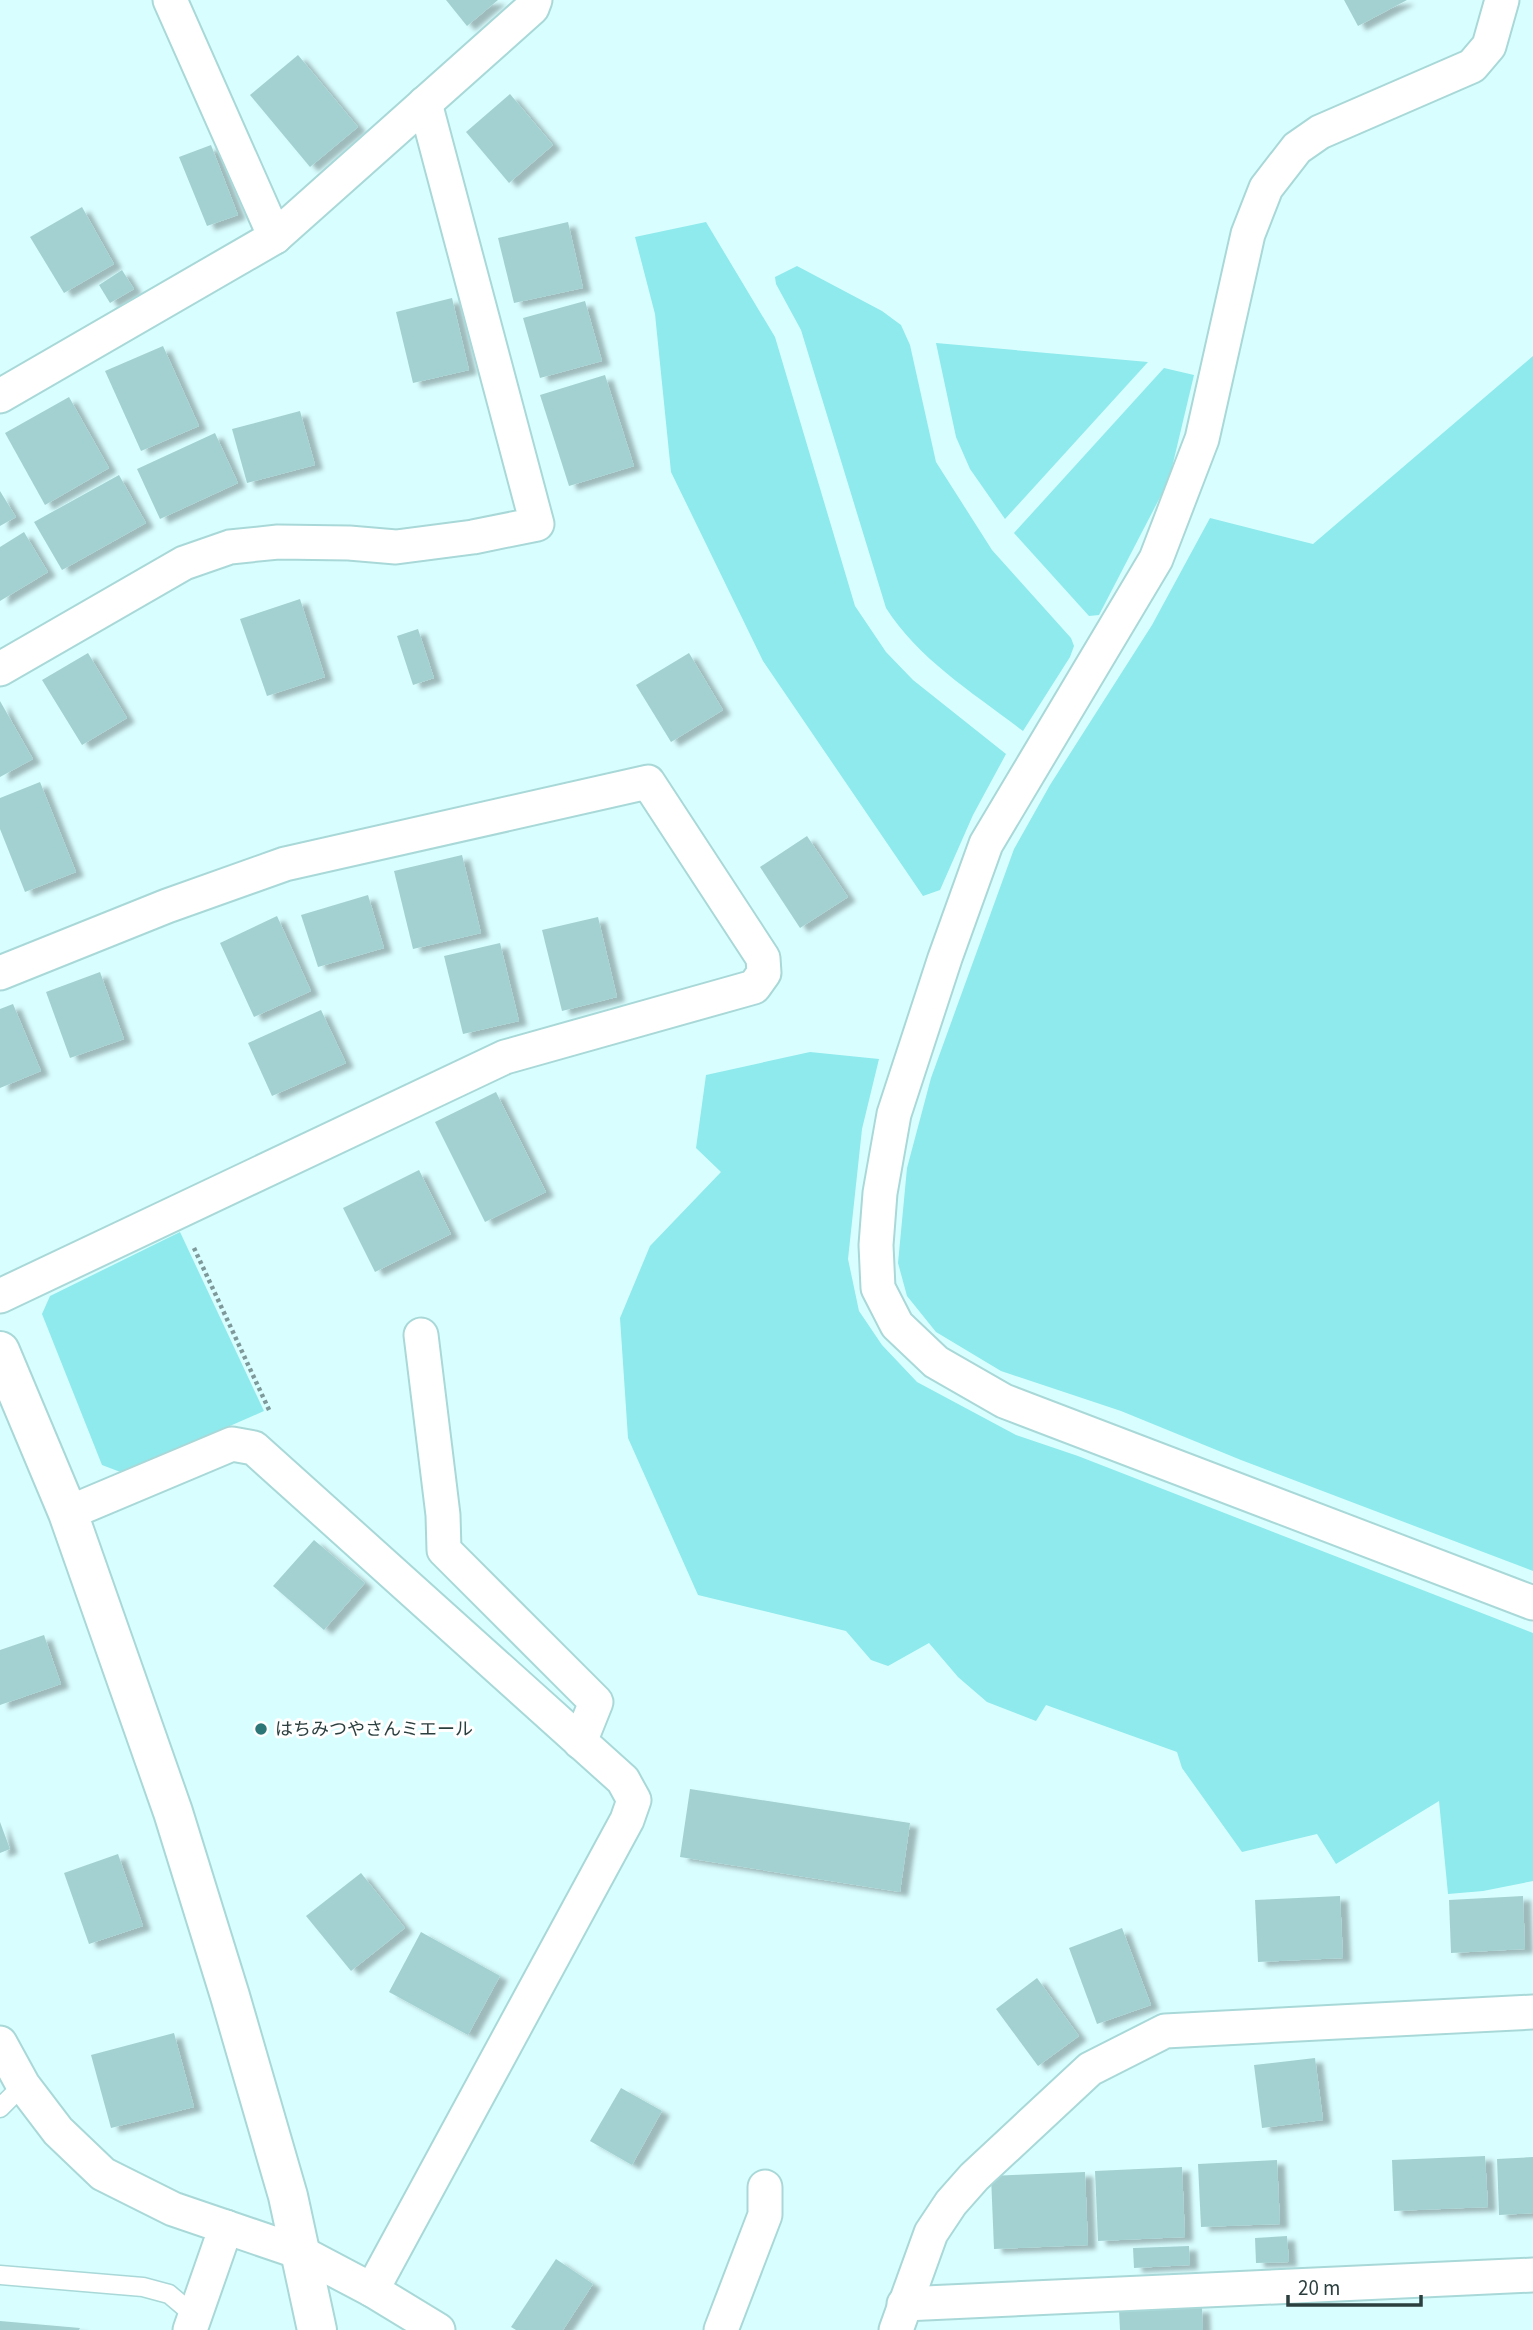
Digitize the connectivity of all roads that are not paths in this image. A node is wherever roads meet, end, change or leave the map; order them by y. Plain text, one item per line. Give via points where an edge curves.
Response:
1 (170, 0) edge
2 (535, 0) edge
3 (1502, 0) edge
4 (425, 103) junction
5 (275, 237) junction
6 (0, 397) edge
7 (0, 669) edge
8 (0, 973) edge
9 (0, 1296) edge
10 (421, 1335) dead end
11 (0, 1351) edge
12 (68, 1513) junction
13 (1533, 1602) edge
14 (580, 1742) junction
15 (1533, 2012) edge
16 (0, 2043) edge
17 (11, 2096) edge
18 (765, 2187) dead end
19 (226, 2227) junction
20 (302, 2253) junction
21 (0, 2275) edge
22 (1533, 2275) edge
23 (372, 2290) junction
24 (900, 2317) edge
25 (192, 2323) edge
26 (317, 2330) edge
27 (438, 2330) edge
28 (722, 2330) edge

1 - 5 street
2 - 4 street via 532,8
3 - 13 street via 1489,46 1472,66 1320,132 1297,148 1266,188 1248,234 1202,439 1156,559 986,844 894,1114 876,1245 878,1288 897,1325 936,1362 1004,1401
4 - 5 street
4 - 7 street via 537,524 396,547 278,542 230,547 184,563
5 - 6 street
8 - 9 street via 285,864 648,782 763,958 764,973 754,987 505,1057
10 - 14 street via 444,1550 596,1702
11 - 12 street
12 - 14 street via 232,1444 254,1448
12 - 20 street via 173,1812
14 - 23 street via 623,1780 634,1800 627,1820
15 - 24 street via 1165,2031 1090,2069 974,2177 930,2233
16 - 17 street
17 - 19 street via 58,2131 103,2174 173,2209
18 - 28 street via 765,2215
19 - 20 street
19 - 25 street
20 - 23 street
20 - 26 street
21 - 25 lane via 143,2287 169,2294
22 - 24 street
23 - 27 street

